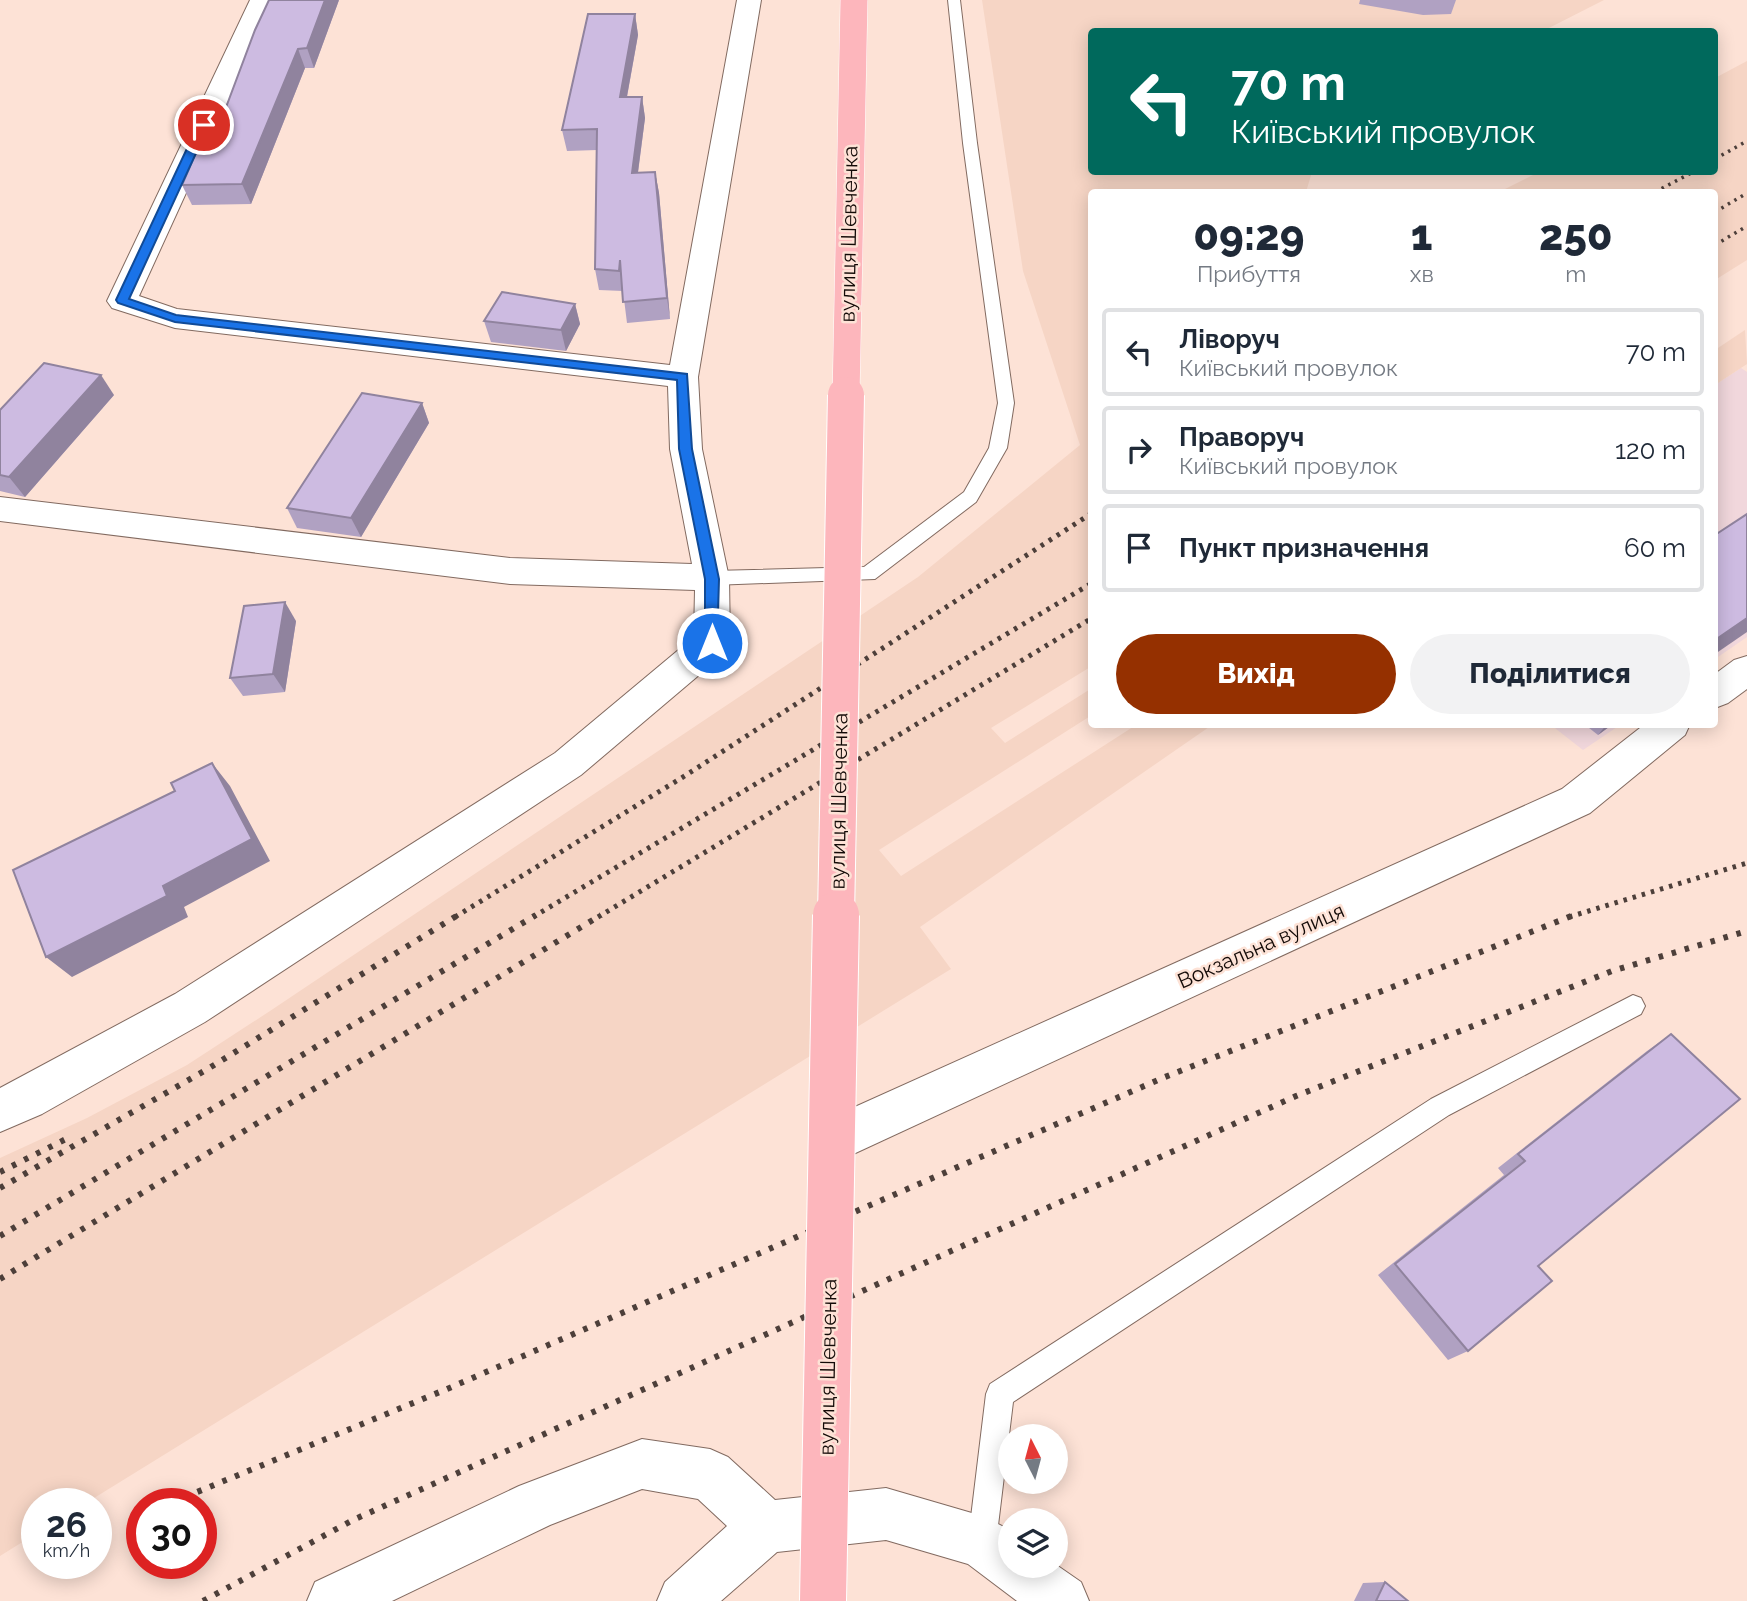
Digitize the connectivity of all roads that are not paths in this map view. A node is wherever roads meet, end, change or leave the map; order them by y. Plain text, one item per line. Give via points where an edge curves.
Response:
1 (262, 0) edge
2 (749, 0) edge
3 (854, 0) edge
4 (954, 0) edge
5 (683, 377) junction
6 (0, 509) edge
7 (712, 579) junction
8 (1747, 670) edge
9 (1718, 691) edge
10 (1668, 728) edge
11 (1633, 1006) dead end
12 (0, 1110) edge
13 (833, 1140) junction
14 (1001, 1508) edge
15 (766, 1527) junction
16 (998, 1556) edge
17 (1031, 1578) edge
18 (334, 1601) edge
19 (684, 1601) edge
20 (823, 1601) edge
21 (1062, 1601) edge

1 - 5 street via 122,300 175,318
2 - 5 street
3 - 13 main road, вулиця Шевченка, bridge
4 - 7 lane via 1006,403 998,448 970,497 868,574
5 - 7 street via 686,449
6 - 7 street via 510,571
7 - 12 street via 712,643 568,764 190,1008
8 - 9 street
10 - 13 street, Вокзальна вулиця via 1576,801
11 - 14 lane via 1440,1107 1000,1394
13 - 20 main road, вулиця Шевченка, bridge
15 - 16 street via 886,1514
15 - 18 street via 710,1475 642,1464 537,1504
15 - 19 street
17 - 21 street

